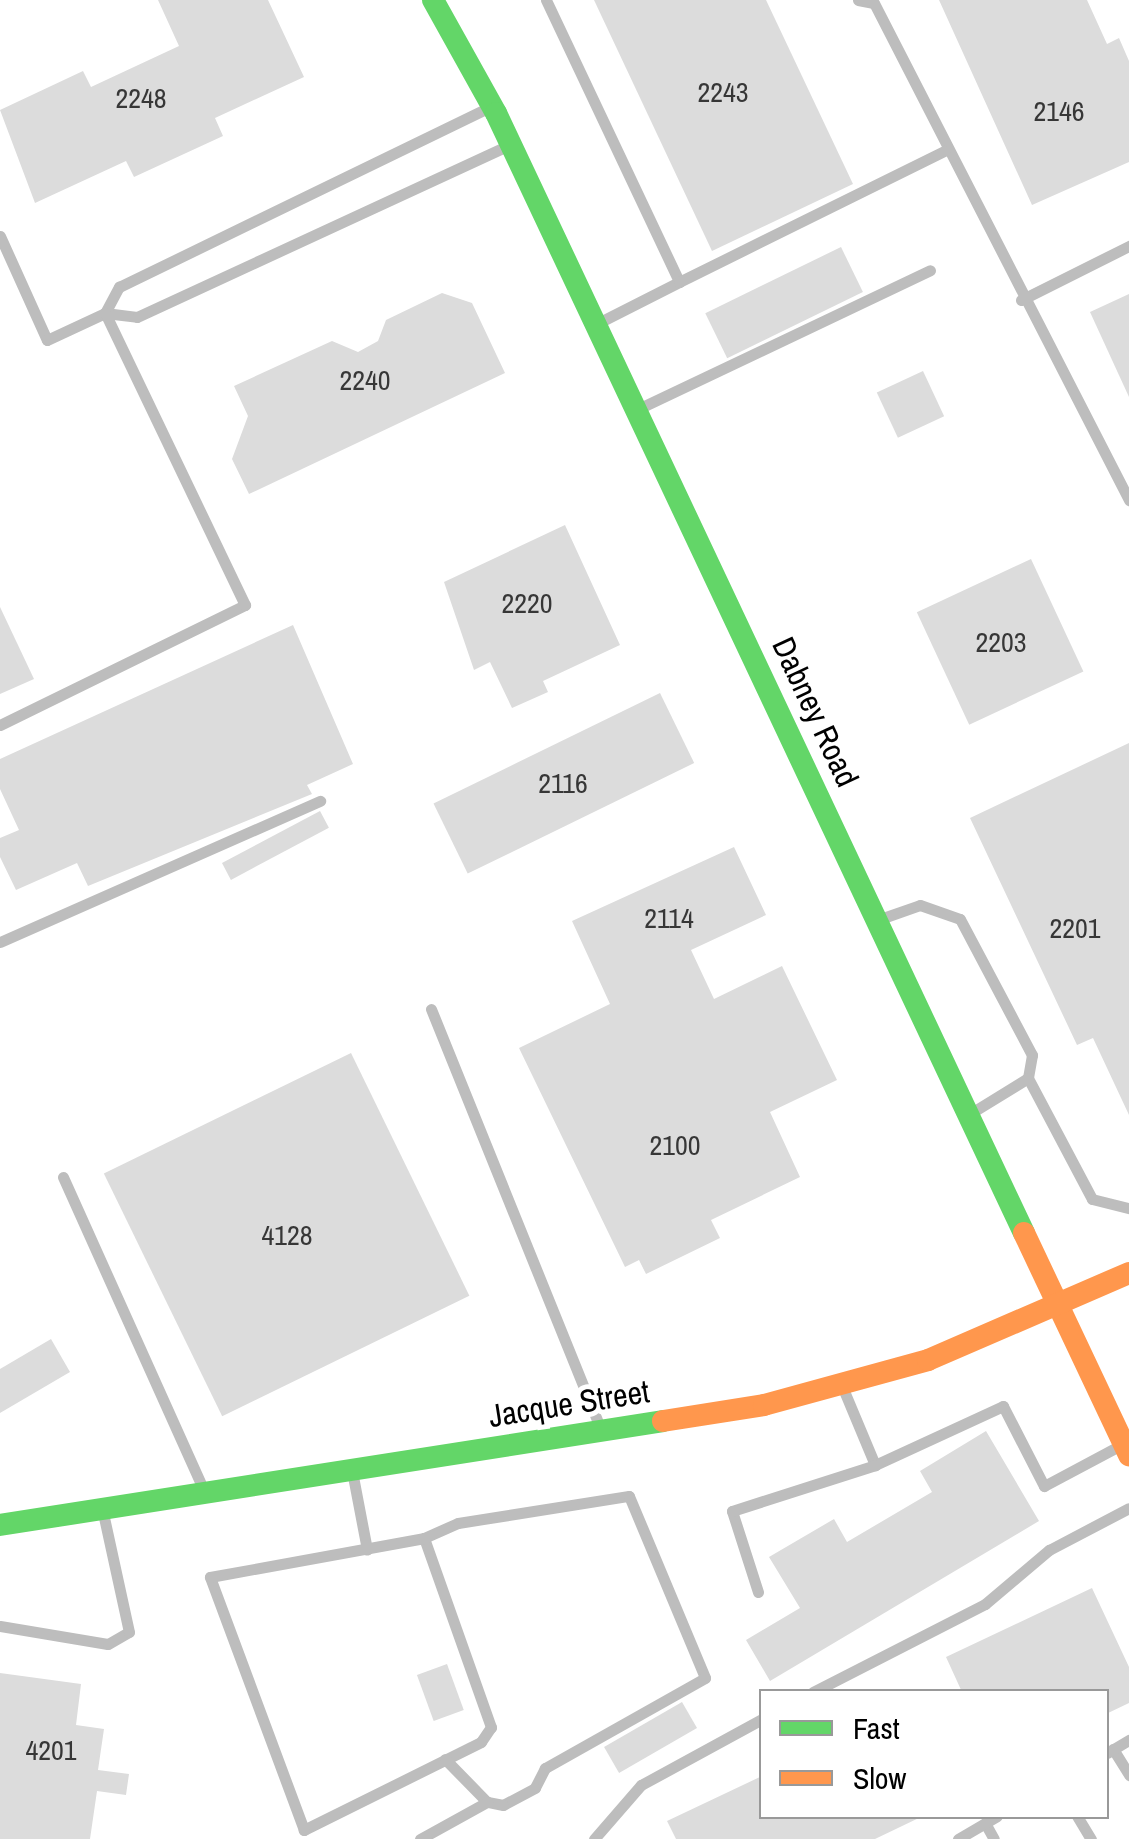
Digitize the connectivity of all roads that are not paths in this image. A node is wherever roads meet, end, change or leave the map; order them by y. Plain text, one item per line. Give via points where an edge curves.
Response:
1 (433, 0) edge
2 (546, 0) edge
3 (858, 0) edge
4 (874, 2) edge
5 (492, 105) junction
6 (510, 144) junction
7 (944, 150) junction
8 (0, 236) edge
9 (1129, 246) edge
10 (930, 270) dead end
11 (679, 282) junction
12 (1021, 300) junction
13 (105, 313) junction
14 (596, 324) junction
15 (636, 410) junction
16 (1129, 500) edge
17 (0, 725) edge
18 (320, 801) dead end
19 (872, 922) junction
20 (0, 942) edge
21 (431, 1009) dead end
22 (1028, 1078) junction
23 (967, 1115) junction
24 (63, 1177) dead end
25 (1129, 1208) edge
26 (1129, 1273) edge
27 (1058, 1306) junction
28 (842, 1386) junction
29 (601, 1432) junction
30 (1126, 1449) edge
31 (875, 1465) junction
32 (352, 1471) junction
33 (206, 1494) junction
34 (1129, 1508) edge
35 (102, 1511) junction
36 (0, 1525) edge
37 (424, 1538) junction
38 (367, 1550) junction
39 (758, 1592) dead end
40 (0, 1626) edge
41 (819, 1689) edge
42 (759, 1720) edge
43 (1129, 1740) edge
44 (1110, 1751) edge
45 (445, 1759) junction
46 (1129, 1774) edge
47 (487, 1802) junction
48 (992, 1819) edge
49 (985, 1824) junction
50 (306, 1834) edge
51 (420, 1839) edge
52 (594, 1839) edge
53 (958, 1839) edge
54 (994, 1839) edge

1 - 5 street, Dabney Road
2 - 11 lane
3 - 4 lane
4 - 7 lane
5 - 6 street, Dabney Road
5 - 13 lane via 119,287
6 - 13 lane via 137,317
6 - 14 street, Dabney Road
7 - 11 lane
7 - 12 lane
8 - 13 lane via 46,340
9 - 12 lane
10 - 15 lane
11 - 14 lane
12 - 16 lane
13 - 17 lane via 246,604
14 - 15 street, Dabney Road
15 - 19 street, Dabney Road
18 - 20 lane
19 - 22 lane via 920,905 960,918 1032,1055
19 - 23 street, Dabney Road
21 - 29 lane
22 - 23 lane
22 - 25 lane via 1092,1200
23 - 27 street, Dabney Road
24 - 33 lane
26 - 27 street, Jacque Street
27 - 28 street, Jacque Street
27 - 30 street, Dabney Road
28 - 29 street, Jacque Street
28 - 31 lane
29 - 32 street, Jacque Street
30 - 31 lane via 1044,1486 1002,1406
31 - 39 lane via 732,1511
32 - 33 street, Jacque Street
32 - 38 lane
33 - 35 street, Jacque Street
34 - 41 lane via 1049,1550 984,1604
35 - 36 street, Jacque Street
35 - 40 lane via 129,1632 108,1644
37 - 38 lane
37 - 45 lane via 490,1703 481,1742
37 - 47 lane via 458,1523 630,1496 705,1678 545,1768 535,1788 503,1805
38 - 50 lane via 210,1577
42 - 52 lane via 641,1786
43 - 44 lane
44 - 46 lane
45 - 47 lane
45 - 50 lane
47 - 51 lane
48 - 49 lane
49 - 53 lane
49 - 54 lane

